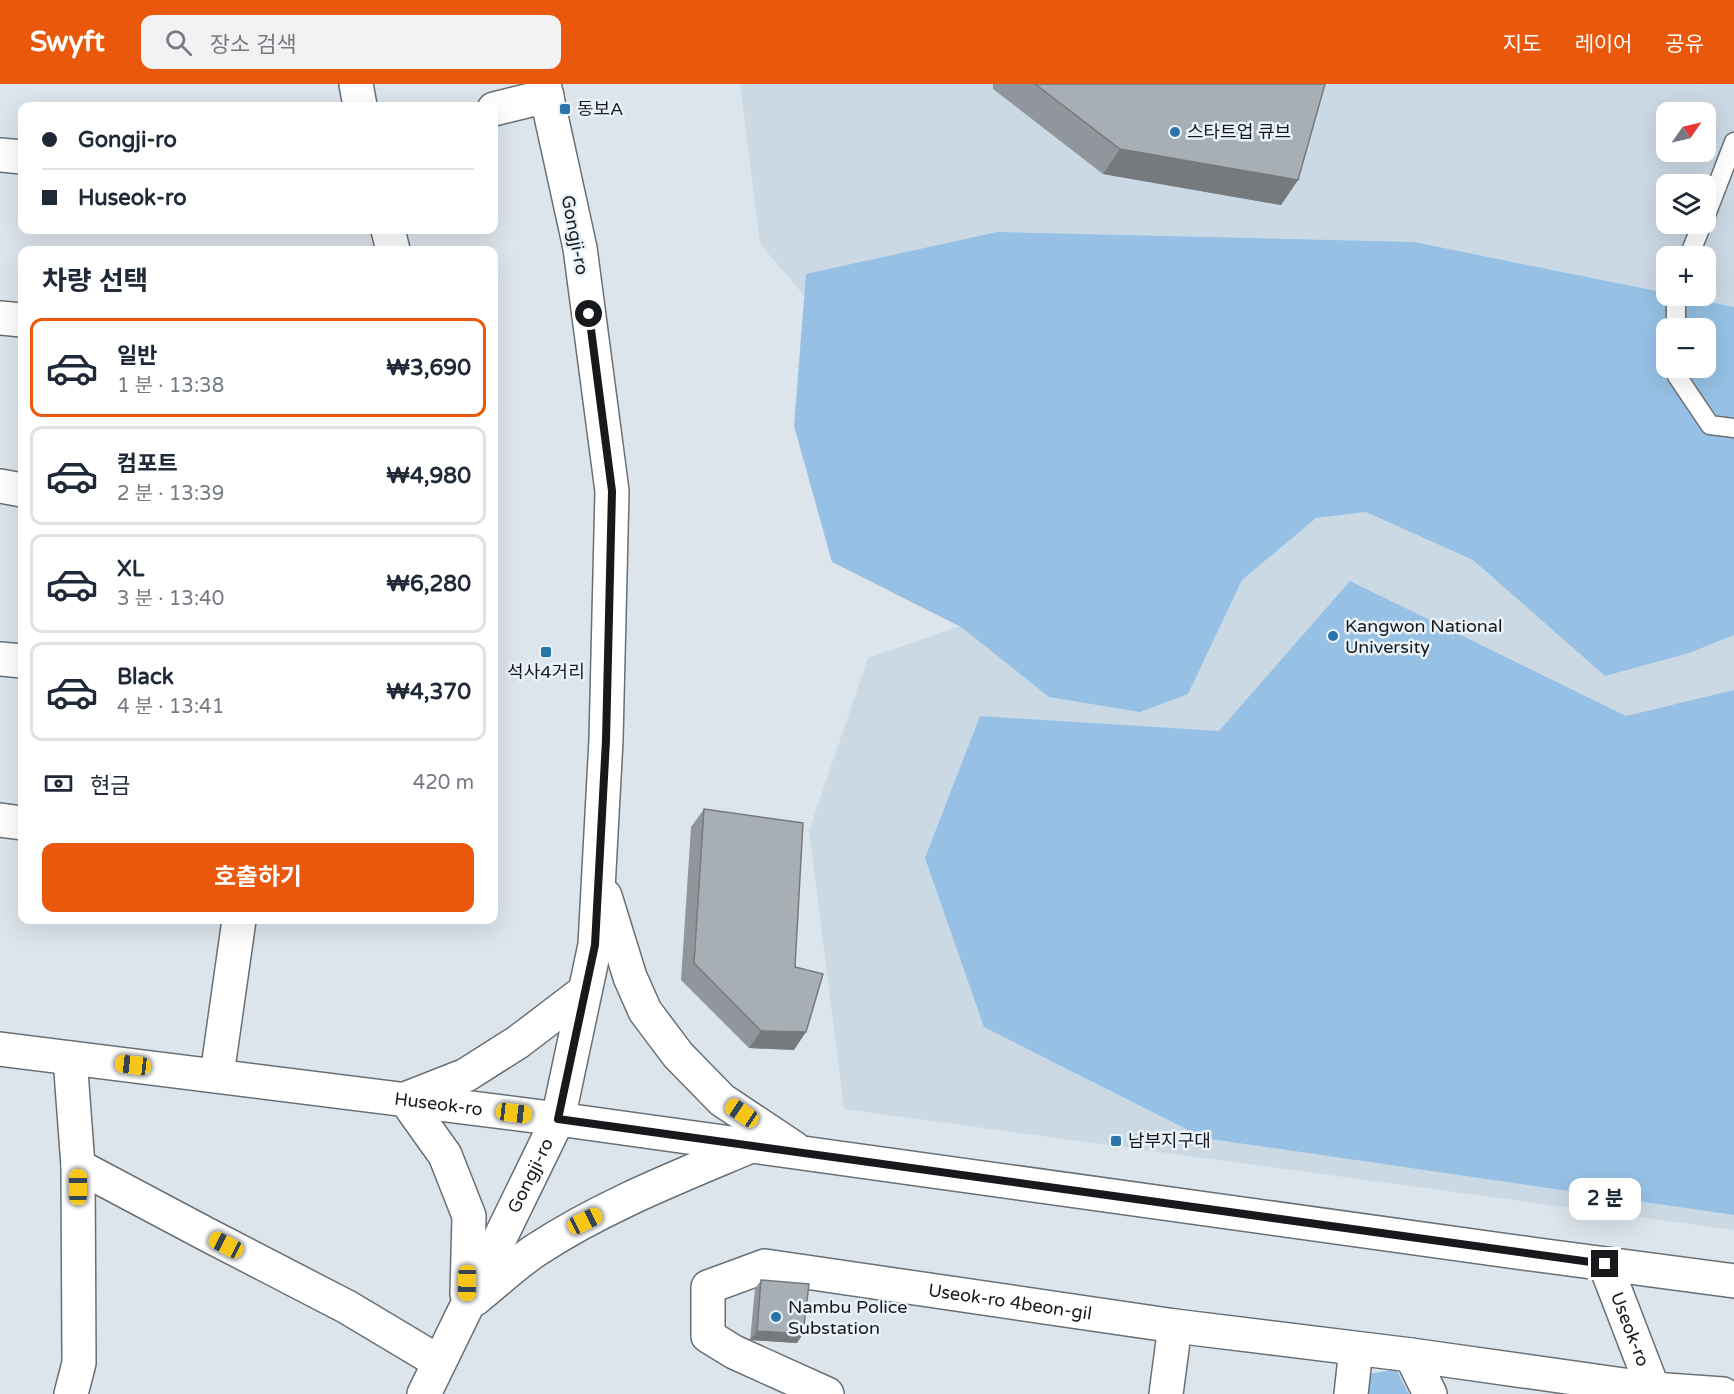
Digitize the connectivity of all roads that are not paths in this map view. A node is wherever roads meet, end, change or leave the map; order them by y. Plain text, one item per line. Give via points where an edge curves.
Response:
1 (356, 84) edge
2 (545, 90) edge
3 (359, 102) edge
4 (498, 108) edge
5 (1734, 142) edge
6 (0, 155) edge
7 (18, 157) edge
8 (1716, 189) edge
9 (0, 318) edge
10 (18, 320) edge
11 (1678, 378) edge
12 (1734, 428) edge
13 (0, 486) edge
14 (18, 489) edge
15 (0, 659) edge
16 (18, 661) edge
17 (0, 820) edge
18 (18, 822) edge
19 (599, 875) junction
20 (238, 924) edge
21 (585, 991) junction
22 (0, 1049) edge
23 (70, 1058) junction
24 (217, 1075) junction
25 (405, 1099) junction
26 (558, 1119) junction
27 (752, 1146) junction
28 (800, 1152) junction
29 (78, 1166) junction
30 (1605, 1264) junction
31 (1734, 1281) edge
32 (467, 1306) junction
33 (1175, 1326) junction
34 (1356, 1349) junction
35 (1411, 1355) junction
36 (439, 1362) junction
37 (1653, 1392) edge
38 (71, 1394) edge
39 (423, 1394) edge
40 (827, 1394) edge
41 (1166, 1394) edge
42 (1351, 1394) edge
43 (1430, 1394) edge
44 (1724, 1394) edge

1 - 3 street
2 - 4 street
2 - 19 street, Gongji-ro via 580,248 612,491
5 - 8 lane
6 - 7 street
9 - 10 street
11 - 12 lane via 1710,425
13 - 14 street
15 - 16 street
17 - 18 street
19 - 21 street, Gongji-ro via 595,945
19 - 28 street via 630,977 645,1011 678,1055 722,1100
20 - 24 street
21 - 25 street via 518,1042 466,1075
21 - 26 street, Gongji-ro
22 - 23 street, Huseok-ro
23 - 24 street, Huseok-ro
23 - 29 street
24 - 25 street, Huseok-ro
25 - 26 street, Huseok-ro
25 - 32 street via 445,1155 469,1216
26 - 27 street, Huseok-ro
26 - 32 street, Gongji-ro
27 - 28 street, Huseok-ro
27 - 32 street via 642,1192 585,1221 535,1251
28 - 30 street, Huseok-ro
29 - 36 street via 347,1307
29 - 38 street via 78,1363
30 - 31 street, Huseok-ro
30 - 37 street, Useok-ro
32 - 36 street, Gongji-ro
33 - 34 street, Useok-ro 4beon-gil
33 - 40 street, Useok-ro 4beon-gil via 765,1266 708,1287 708,1336
33 - 41 street
34 - 35 street, Useok-ro 4beon-gil
34 - 42 street
35 - 37 street, Useok-ro 4beon-gil
35 - 43 street
36 - 39 street, Gongji-ro
37 - 44 street, Useok-ro 4beon-gil

